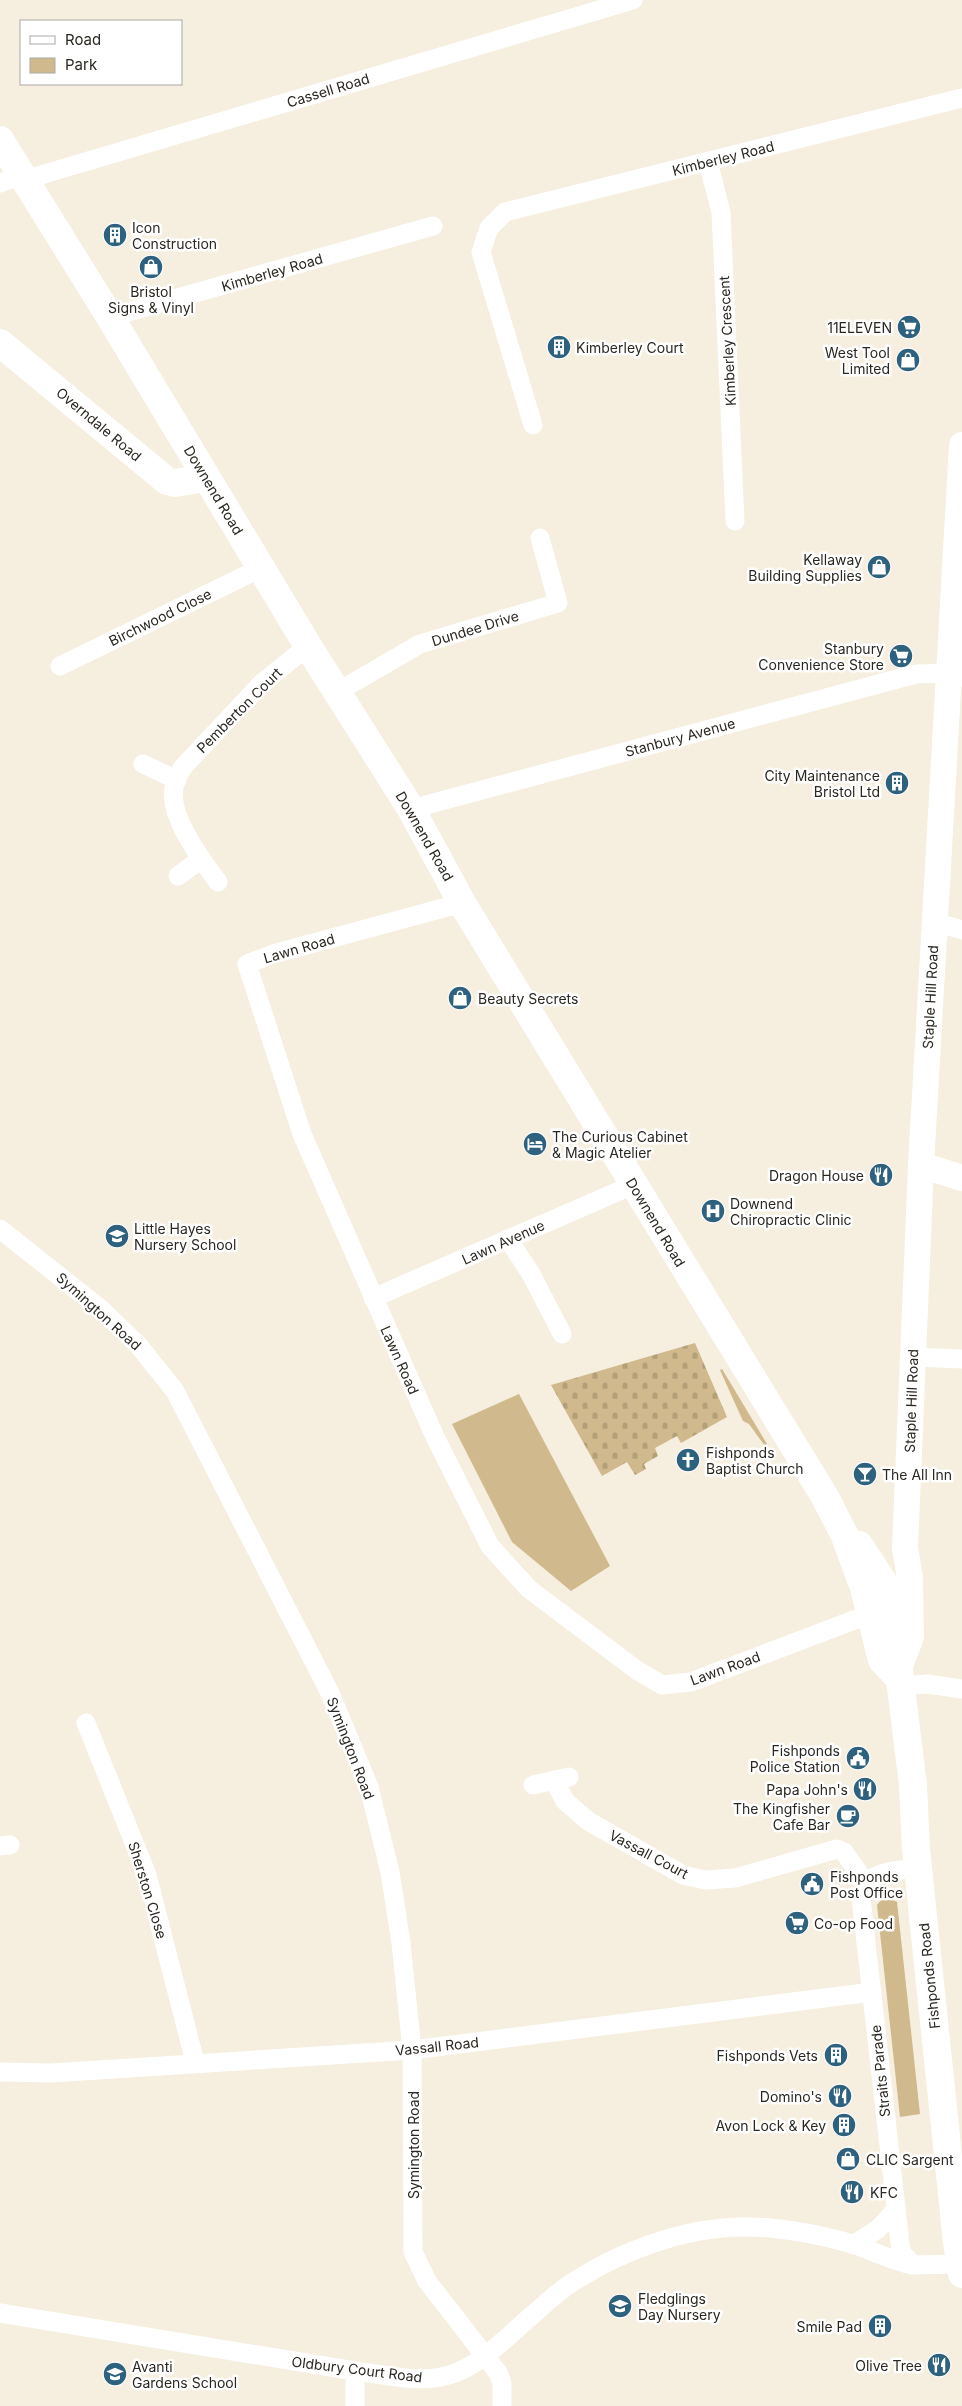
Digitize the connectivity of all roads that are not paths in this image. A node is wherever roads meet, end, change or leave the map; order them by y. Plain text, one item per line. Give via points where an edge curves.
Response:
1 (633, 0) edge
2 (962, 98) edge
3 (0, 140) edge
4 (708, 162) junction
5 (12, 181) edge
6 (433, 226) dead end
7 (110, 318) junction
8 (0, 344) edge
9 (533, 425) dead end
10 (962, 445) edge
11 (206, 478) junction
12 (735, 522) dead end
13 (540, 538) dead end
14 (959, 556) edge
15 (261, 568) junction
16 (308, 646) junction
17 (60, 666) dead end
18 (956, 675) edge
19 (337, 692) junction
20 (143, 764) dead end
21 (177, 780) junction
22 (411, 809) junction
23 (201, 859) junction
24 (178, 876) dead end
25 (218, 882) dead end
26 (462, 903) junction
27 (935, 922) junction
28 (962, 930) edge
29 (921, 1165) junction
30 (962, 1178) edge
31 (633, 1185) junction
32 (0, 1229) edge
33 (508, 1239) junction
34 (373, 1298) junction
35 (562, 1334) dead end
36 (912, 1357) junction
37 (962, 1359) edge
38 (844, 1534) junction
39 (905, 1548) junction
40 (889, 1591) junction
41 (870, 1614) junction
42 (900, 1677) junction
43 (962, 1689) edge
44 (86, 1723) dead end
45 (533, 1785) dead end
46 (918, 1868) junction
47 (865, 1882) junction
48 (872, 1992) junction
49 (412, 2050) junction
50 (195, 2062) junction
51 (0, 2072) edge
52 (896, 2209) junction
53 (958, 2219) edge
54 (853, 2244) junction
55 (913, 2265) junction
56 (961, 2269) edge
57 (0, 2314) edge
58 (486, 2354) junction
59 (355, 2371) junction
60 (355, 2406) edge
61 (502, 2406) edge

1 - 5 street, Cassell Road
2 - 4 street, Kimberley Road
3 - 5 main road, Downend Road
4 - 9 street, Kimberley Road via 505,212 489,228 481,252 515,339
4 - 12 street, Kimberley Crescent via 721,212
5 - 7 main road, Downend Road
6 - 7 street, Kimberley Road
7 - 11 main road, Downend Road
8 - 11 main road, Overndale Road via 167,481 175,483
10 - 14 main road, Staple Hill Road
11 - 15 main road, Downend Road
13 - 19 street, Dundee Drive via 558,603 420,644
14 - 18 main road, Staple Hill Road
15 - 16 main road, Downend Road
15 - 17 street, Birchwood Close
16 - 19 main road, Downend Road
16 - 21 street, Pemberton Court via 261,684 183,767
18 - 22 street, Stanbury Avenue via 916,674
18 - 27 main road, Staple Hill Road
19 - 22 main road, Downend Road
20 - 21 street
21 - 23 street, Pemberton Court via 173,801
22 - 26 main road, Downend Road
23 - 24 street
23 - 25 street, Pemberton Court
26 - 31 main road, Downend Road
26 - 34 street, Lawn Road via 273,954 247,964 302,1134
27 - 28 street
27 - 29 main road, Staple Hill Road
29 - 30 main road
29 - 36 main road, Staple Hill Road
31 - 33 street, Lawn Avenue
31 - 38 main road, Downend Road
32 - 49 street, Symington Road via 102,1310 139,1346 175,1390 290,1612 330,1693 369,1787 390,1872
33 - 34 street, Lawn Avenue
33 - 35 street via 531,1274
34 - 41 street, Lawn Road via 435,1437 490,1546 529,1589 638,1671 662,1686 691,1682
36 - 37 street
36 - 39 main road, Staple Hill Road
38 - 40 main road, Downend Road via 856,1541
38 - 41 main road, Downend Road
39 - 40 main road, Staple Hill Road
39 - 42 main road, Staple Hill Road via 910,1578 911,1637
40 - 42 main road, Fishponds Road
41 - 42 main road via 882,1660
42 - 43 street
42 - 46 main road, Fishponds Road via 913,1785
44 - 50 street, Sherston Close via 147,1875
45 - 47 street, Vassall Court via 561,1778 566,1801 588,1821 683,1875 704,1880 735,1878 837,1849 844,1852
46 - 47 street via 882,1872
46 - 53 main road, Fishponds Road
47 - 48 street, Straits Parade via 861,1898
48 - 49 street, Vassall Road
48 - 52 street, Straits Parade
49 - 50 street, Vassall Road
49 - 58 street, Symington Road via 413,2252 427,2281
50 - 51 street, Vassall Road via 50,2074
52 - 54 street via 878,2229
52 - 55 street, Straits Parade via 901,2252
53 - 56 main road, Fishponds Road
54 - 55 street, Oldbury Court Road via 895,2262
54 - 58 street, Oldbury Court Road via 793,2230 740,2227 651,2244 608,2262 572,2283
55 - 56 street
57 - 59 street, Oldbury Court Road
58 - 59 street, Oldbury Court Road via 451,2374 429,2378 402,2378
58 - 61 street, Symington Road via 499,2374
59 - 60 street

